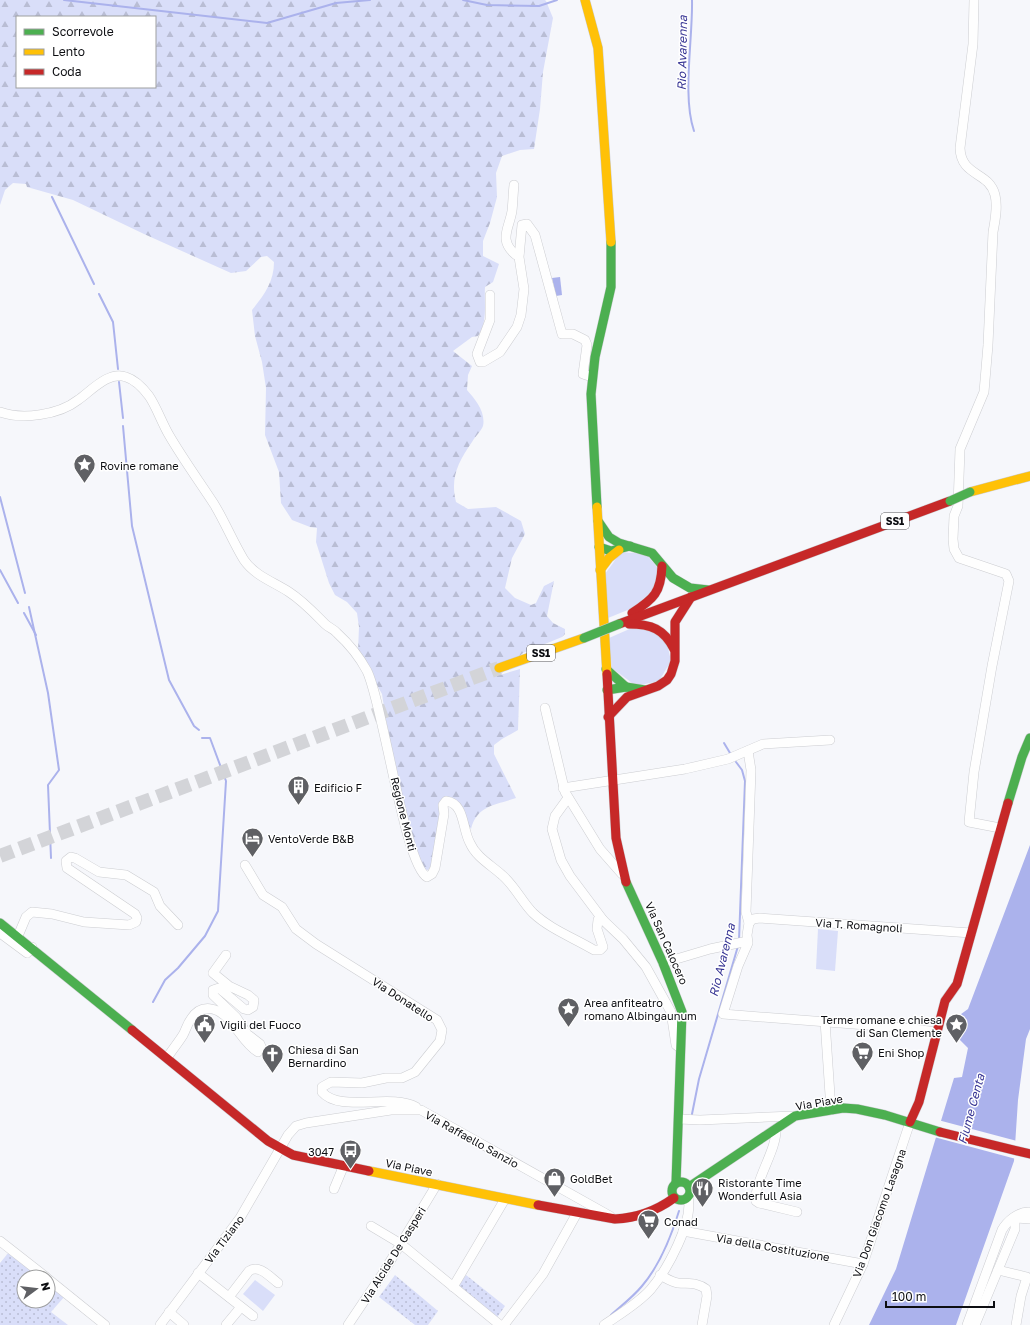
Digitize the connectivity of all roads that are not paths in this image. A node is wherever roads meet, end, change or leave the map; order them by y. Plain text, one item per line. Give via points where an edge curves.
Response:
1 (585, 0) edge
2 (974, 0) edge
3 (514, 185) dead end
4 (519, 253) junction
5 (490, 295) dead end
6 (592, 377) junction
7 (0, 412) edge
8 (1030, 476) edge
9 (598, 521) junction
10 (599, 547) junction
11 (619, 547) junction
12 (662, 566) junction
13 (600, 570) junction
14 (712, 590) junction
15 (691, 597) junction
16 (619, 624) junction
17 (675, 651) junction
18 (499, 668) tunnel mouth
19 (606, 669) junction
20 (626, 687) junction
21 (607, 690) junction
22 (645, 690) junction
23 (628, 696) junction
24 (545, 708) dead end
25 (608, 717) junction
26 (1030, 738) edge
27 (830, 740) dead end
28 (748, 751) junction
29 (612, 780) junction
30 (564, 788) junction
31 (568, 798) junction
32 (1000, 828) junction
33 (245, 865) dead end
34 (623, 876) junction
35 (603, 920) junction
36 (0, 923) edge
37 (178, 924) dead end
38 (749, 924) junction
39 (971, 933) junction
40 (0, 934) edge
41 (18, 936) junction
42 (743, 942) dead end
43 (32, 947) junction
44 (226, 955) dead end
45 (663, 963) junction
46 (825, 1021) junction
47 (937, 1032) junction
48 (681, 1049) junction
49 (166, 1058) junction
50 (421, 1110) junction
51 (831, 1110) junction
52 (795, 1116) junction
53 (680, 1119) junction
54 (910, 1122) junction
55 (776, 1129) junction
56 (280, 1149) junction
57 (1030, 1154) edge
58 (344, 1165) junction
59 (676, 1183) junction
60 (437, 1184) junction
61 (689, 1187) junction
62 (334, 1189) dead end
63 (688, 1197) junction
64 (674, 1198) junction
65 (505, 1200) junction
66 (797, 1212) dead end
67 (1030, 1212) edge
68 (577, 1214) junction
69 (1015, 1218) junction
70 (615, 1219) junction
71 (1030, 1219) edge
72 (371, 1226) dead end
73 (683, 1231) junction
74 (0, 1241) edge
75 (401, 1244) junction
76 (863, 1264) junction
77 (36, 1269) edge
78 (998, 1270) junction
79 (198, 1274) junction
80 (660, 1275) junction
81 (278, 1283) dead end
82 (56, 1285) edge
83 (453, 1287) junction
84 (229, 1298) junction
85 (241, 1307) junction
86 (169, 1312) junction
87 (253, 1316) dead end
88 (105, 1325) edge
89 (160, 1325) edge
90 (184, 1325) edge
91 (226, 1325) edge
92 (348, 1325) edge
93 (500, 1325) edge
94 (504, 1325) edge
95 (604, 1325) edge
96 (702, 1325) edge
97 (834, 1325) edge
98 (967, 1325) edge
99 (975, 1325) edge
100 (1016, 1325) edge

1 - 6 main road, Via San Calocero via 598,48 611,249 611,287
2 - 32 street via 973,44 960,158 993,190 996,196 996,216 984,392 960,449 958,506 954,516 953,539 954,549 959,558 1006,574 1009,581 974,772 969,822
3 - 4 street via 512,210 505,234 512,252 516,255
4 - 5 street via 524,288 517,328 500,352 480,362 477,354 490,320
4 - 6 street via 521,228 527,224 535,235 562,334 573,334 585,340 587,344 583,374
6 - 9 main road, Via San Calocero
7 - 35 street, Regione Monti via 11,416 44,414 78,401 87,392 114,376 125,376 135,381 150,398 157,415 213,503 246,562 258,573 304,602 335,630 367,672 377,703 411,849 422,873 427,877 435,868 444,814 443,805 446,801 451,802 457,805 460,811 469,843 504,876 533,913 594,950 600,950 603,946 597,929 598,920
8 - 14 main road, SS1, bridge via 970,492
9 - 10 main road, Via San Calocero
9 - 11 main road
10 - 11 main road via 604,550
10 - 13 main road, Via San Calocero
11 - 12 main road via 630,546 652,553
11 - 13 main road
12 - 14 main road via 673,578 690,588
12 - 16 main road via 658,594
13 - 19 main road, Via San Calocero
14 - 15 main road, SS1
15 - 16 main road, SS1
15 - 17 main road via 674,625
16 - 17 main road via 653,625 662,630
16 - 18 main road, SS1, bridge
17 - 22 main road via 674,670 667,680
19 - 20 main road
19 - 21 main road, Via San Calocero
20 - 21 main road
20 - 22 main road
21 - 23 main road
21 - 25 main road, Via San Calocero
22 - 23 main road
23 - 25 main road
24 - 30 street
25 - 29 main road, Via San Calocero
26 - 32 main road
27 - 28 street via 763,744
28 - 29 street via 728,759 685,769
28 - 38 street via 751,770 746,912
29 - 30 street
29 - 34 main road, Via San Calocero via 616,838
30 - 31 street
31 - 34 street via 600,849
31 - 35 street via 555,816 552,828 561,860
32 - 39 main road
33 - 50 street, Via Donatello via 263,895 282,907 296,929 437,1020 442,1030 440,1041 416,1072 402,1078 362,1083 331,1082 322,1087 322,1092 327,1098 336,1101 395,1102
34 - 45 main road, Via San Calocero
35 - 48 street via 641,959 662,992 671,1012 676,1045
36 - 41 main road, Via Piave
37 - 41 street via 160,906 154,892 126,876 99,872 71,857 66,862 67,868 135,914 136,922 129,925 84,922 32,912 26,917
38 - 39 street, Via T. Romagnoli via 753,919 760,918
38 - 46 street via 748,943 723,1014
39 - 47 main road via 957,984 945,1001
40 - 43 street via 27,953
41 - 43 main road, Via Piave
42 - 45 street
43 - 49 main road, Via Piave
44 - 49 street via 213,973 229,986 248,995 254,1000 254,1006 248,1010 244,1009 219,988 214,990 213,995 236,1017 247,1034 260,1044 262,1049 258,1052 254,1050 225,1015 206,1008 200,1009 191,1018 184,1034
45 - 48 main road, Via San Calocero via 681,1008
46 - 47 street
46 - 51 street
47 - 54 main road via 919,1102
48 - 53 main road, Via San Calocero
49 - 56 main road, Via Piave
50 - 56 street, Via Raffaello Sanzio via 391,1110 306,1123 296,1126
50 - 70 street, Via Raffaello Sanzio
51 - 52 main road, Via Piave
51 - 54 main road, Via Piave via 857,1109
52 - 53 street
52 - 55 main road, Via Piave
53 - 59 main road, Via San Calocero
54 - 57 main road, Via Piave
54 - 76 street, Via Don Giacomo Lasagna
55 - 61 main road, Via Piave
55 - 66 street via 776,1137 756,1201
56 - 58 main road, Via Piave via 293,1155
56 - 79 street, Via Tiziano via 240,1218
58 - 60 main road, Via Piave
58 - 62 street
59 - 61 main road via 682,1182
59 - 64 main road via 672,1191
60 - 65 main road, Via Piave
60 - 75 street, Via Alcide De Gasperi
61 - 63 main road
63 - 64 main road via 680,1200
63 - 73 street via 690,1204
64 - 70 main road, Via Piave via 644,1215
65 - 68 main road, Via Piave
65 - 83 street
67 - 69 street via 1025,1211
68 - 70 main road, Via Piave
68 - 94 street via 543,1274
69 - 71 street
69 - 78 street via 1015,1229
69 - 98 street via 1008,1220 1002,1230
72 - 75 street
73 - 76 street, Via della Costituzione
73 - 80 street
74 - 77 street
75 - 83 street
75 - 92 street, Via Alcide De Gasperi
76 - 97 street, Via Don Giacomo Lasagna
78 - 99 street
78 - 100 street via 1027,1277
79 - 84 street
79 - 86 street, Via Tiziano
80 - 95 street via 651,1289 640,1299
80 - 96 street via 678,1283 700,1284 706,1289
81 - 84 street via 258,1268 253,1268
82 - 88 street
83 - 93 street
84 - 85 street
85 - 87 street
85 - 91 street
86 - 89 street, Via Tiziano
86 - 90 street

